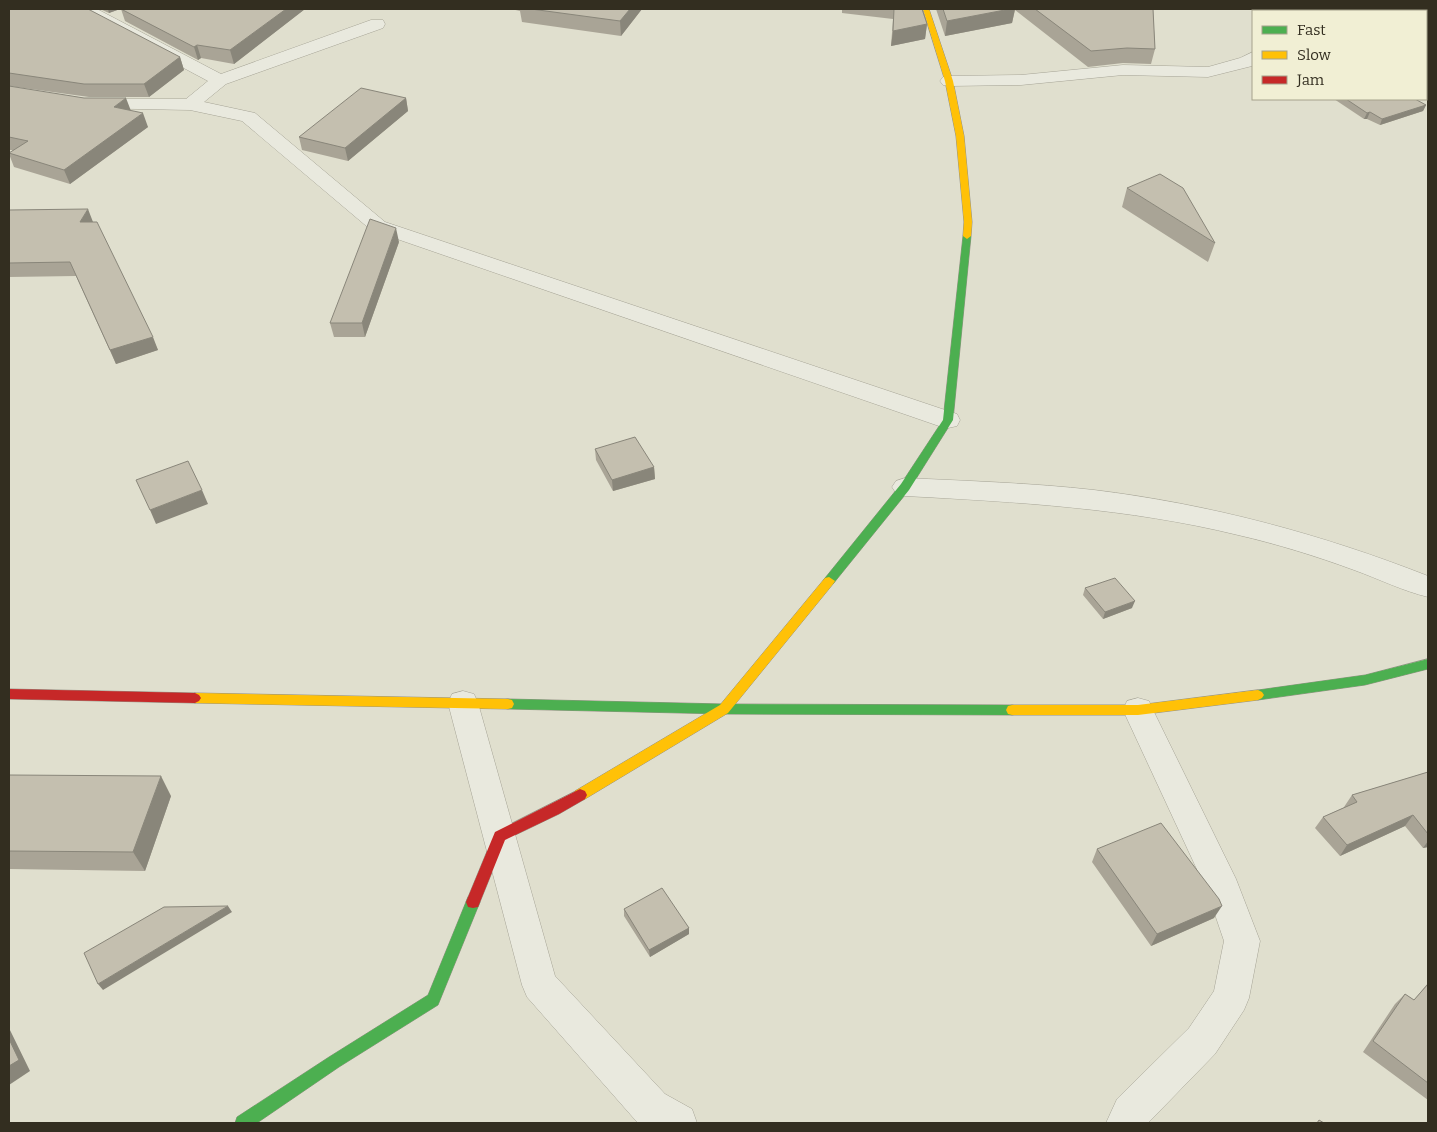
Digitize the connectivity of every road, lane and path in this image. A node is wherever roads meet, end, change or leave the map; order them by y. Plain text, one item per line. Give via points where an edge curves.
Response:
1 (85, 9) edge
2 (926, 9) edge
3 (377, 24) dead end
4 (1252, 58) edge
5 (220, 80) junction
6 (949, 81) junction
7 (71, 101) edge
8 (190, 105) junction
9 (948, 420) junction
10 (905, 487) junction
11 (1428, 587) edge
12 (1428, 664) edge
13 (9, 694) edge
14 (463, 703) junction
15 (724, 709) junction
16 (1138, 710) junction
17 (500, 836) junction
18 (243, 1123) edge
19 (678, 1123) edge
20 (1125, 1123) edge

1 - 5 street via 117,17
2 - 6 main road
3 - 5 street
4 - 6 street via 1208,72 1123,70 1030,80
5 - 8 street
6 - 9 main road via 960,136 968,222
7 - 8 street
8 - 9 street via 248,117 378,226
9 - 10 main road
10 - 11 street via 1121,503 1197,517 1366,562
10 - 15 main road
12 - 16 main road via 1312,688
13 - 14 main road
14 - 15 main road
14 - 17 street
15 - 16 main road
15 - 17 main road via 554,810
16 - 20 street via 1224,890 1242,941 1232,998 1202,1041
17 - 18 main road via 433,1000
17 - 19 street via 540,985 652,1108

